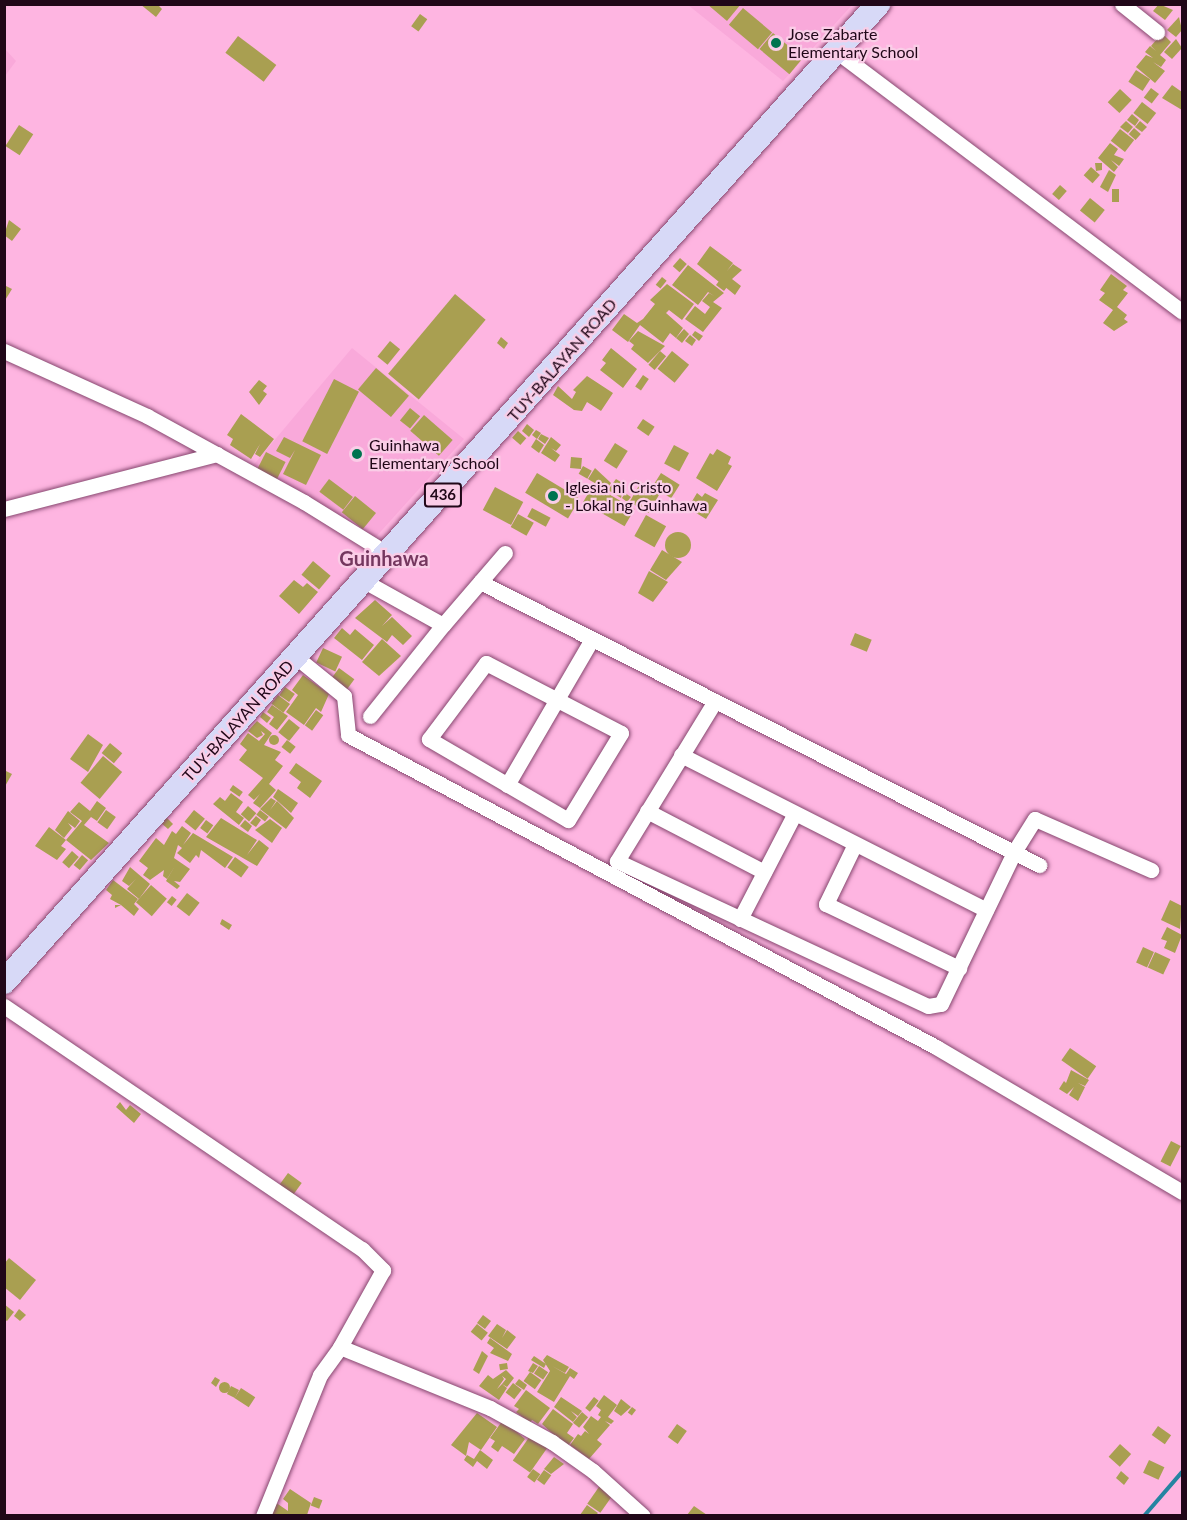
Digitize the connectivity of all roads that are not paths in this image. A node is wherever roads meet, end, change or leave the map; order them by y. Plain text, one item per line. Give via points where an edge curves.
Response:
1 (878, 4) edge
2 (1122, 4) edge
3 (1157, 32) dead end
4 (836, 51) junction
5 (1182, 312) edge
6 (4, 351) edge
7 (217, 454) junction
8 (4, 508) edge
9 (505, 553) dead end
10 (388, 554) junction
11 (364, 581) junction
12 (480, 582) junction
13 (443, 625) junction
14 (592, 639) junction
15 (296, 657) junction
16 (557, 699) junction
17 (715, 701) junction
18 (370, 716) dead end
19 (681, 755) junction
20 (507, 785) junction
21 (647, 811) junction
22 (795, 813) junction
23 (855, 844) junction
24 (1014, 852) junction
25 (1039, 865) dead end
26 (1150, 870) dead end
27 (764, 872) junction
28 (986, 910) junction
29 (740, 919) junction
30 (958, 968) junction
31 (4, 982) edge
32 (4, 1006) edge
33 (1182, 1192) edge
34 (340, 1347) junction
35 (263, 1515) edge
36 (643, 1515) edge

1 - 4 main road, TUY-BALAYAN ROAD / 436
2 - 3 street
4 - 5 street
4 - 10 main road, TUY-BALAYAN ROAD / 436
6 - 7 street via 147,416
7 - 8 street
7 - 10 street
9 - 12 street
10 - 11 main road, TUY-BALAYAN ROAD / 436
11 - 13 street
11 - 15 main road, TUY-BALAYAN ROAD / 436
12 - 13 street
12 - 14 street
13 - 18 street
14 - 16 street
14 - 17 street
15 - 31 main road, TUY-BALAYAN ROAD / 436
15 - 33 street via 344,696 348,735 936,1047
16 - 20 street
16 - 20 street via 621,733 568,820
16 - 20 street via 486,663 429,739
17 - 19 street
17 - 24 street
19 - 21 street
19 - 22 street
21 - 27 street
21 - 29 street via 617,861
22 - 23 street
22 - 27 street
23 - 28 street
23 - 30 street via 826,904
24 - 25 street
24 - 26 street via 1035,819
24 - 28 street
27 - 29 street
28 - 30 street
29 - 30 street via 928,1006 941,1004
32 - 34 street via 362,1249 383,1270
34 - 35 street via 316,1385
34 - 36 street via 490,1408 593,1471

